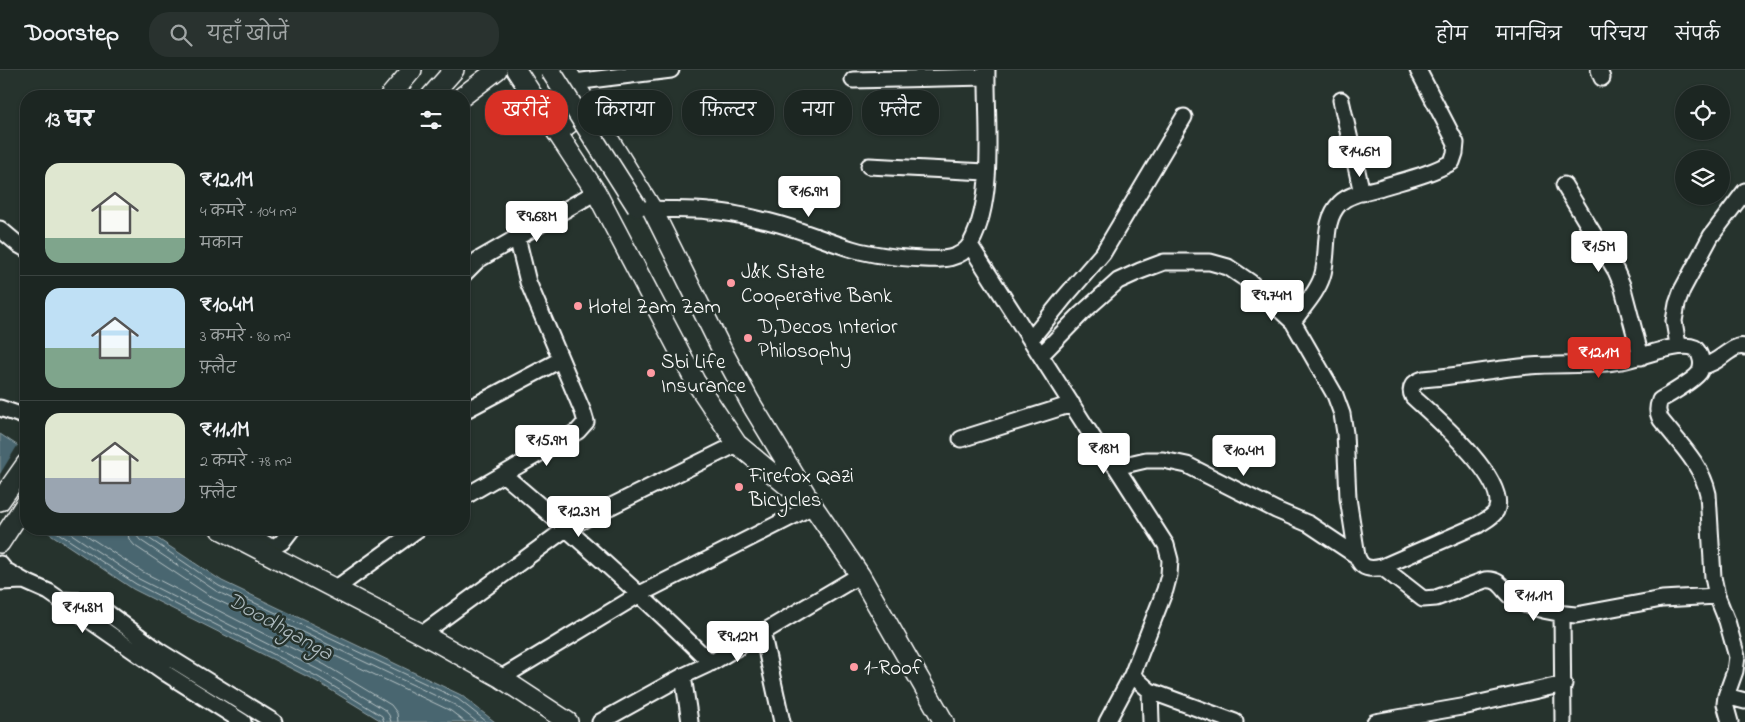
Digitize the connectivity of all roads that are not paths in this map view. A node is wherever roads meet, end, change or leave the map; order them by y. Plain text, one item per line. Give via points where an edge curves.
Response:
1 (412, 70) edge
2 (454, 70) edge
3 (476, 70) edge
4 (497, 70) edge
5 (516, 70) edge
6 (550, 70) edge
7 (671, 70) edge
8 (1418, 70) edge
9 (987, 74) edge
10 (570, 76) edge
11 (854, 80) dead end
12 (395, 90) edge
13 (437, 90) edge
14 (456, 90) edge
15 (529, 90) edge
16 (578, 90) edge
17 (470, 91) edge
18 (1341, 100) dead end
19 (578, 117) edge
20 (1184, 117) dead end
21 (568, 124) edge
22 (558, 135) edge
23 (604, 135) edge
24 (869, 166) dead end
25 (986, 172) junction
26 (1564, 185) dead end
27 (1745, 191) edge
28 (596, 192) junction
29 (1362, 193) junction
30 (645, 208) junction
31 (0, 229) edge
32 (517, 237) junction
33 (970, 245) junction
34 (20, 246) edge
35 (470, 268) edge
36 (1292, 322) junction
37 (1031, 339) junction
38 (1678, 346) junction
39 (1745, 347) edge
40 (1041, 355) junction
41 (1641, 357) junction
42 (560, 360) junction
43 (1702, 366) junction
44 (1072, 404) junction
45 (0, 408) edge
46 (470, 408) edge
47 (20, 415) edge
48 (961, 438) dead end
49 (737, 444) junction
50 (1116, 467) junction
51 (20, 473) edge
52 (504, 475) junction
53 (470, 494) edge
54 (0, 502) edge
55 (813, 506) junction
56 (20, 513) edge
57 (567, 528) junction
58 (232, 535) edge
59 (251, 535) edge
60 (287, 535) edge
61 (410, 535) edge
62 (0, 543) edge
63 (1357, 556) junction
64 (0, 564) edge
65 (1382, 567) junction
66 (860, 575) junction
67 (24, 581) junction
68 (0, 582) edge
69 (335, 589) junction
70 (640, 594) junction
71 (1717, 596) junction
72 (60, 600) junction
73 (1562, 614) junction
74 (762, 631) junction
75 (422, 634) junction
76 (711, 662) junction
77 (1132, 675) junction
78 (683, 676) junction
79 (501, 678) junction
80 (1564, 684) junction
81 (1150, 691) junction
82 (1726, 696) junction
83 (1745, 701) edge
84 (243, 722) edge
85 (274, 722) edge
86 (568, 722) edge
87 (600, 722) edge
88 (690, 722) edge
89 (782, 722) edge
90 (944, 722) edge
91 (1107, 722) edge
92 (1151, 722) edge
93 (1235, 722) edge
94 (1375, 722) edge
95 (1563, 722) edge
96 (1730, 722) edge

1 - 12 main road
2 - 13 main road
3 - 14 main road
4 - 17 main road
5 - 15 main road
6 - 30 main road, bridge
7 - 10 street
8 - 29 street via 1456,143 1452,162 1430,173
9 - 11 street
9 - 25 street
10 - 16 main road
18 - 29 street
19 - 21 main road
20 - 37 street via 1103,253
22 - 28 main road
23 - 30 main road
24 - 25 street
25 - 33 street via 981,217
26 - 41 street via 1616,271
27 - 38 street via 1712,236 1682,290 1674,320
28 - 32 street
28 - 49 main road via 695,381
29 - 36 street via 1340,203 1331,216 1322,279
30 - 33 street via 711,211 762,220 881,256 945,260
30 - 55 main road via 720,370 732,390 750,402
31 - 34 street
32 - 35 street
32 - 42 street via 528,282
33 - 37 street
36 - 40 street via 1250,282 1228,267 1210,262 1164,262 1118,281
36 - 63 street via 1336,396 1342,414 1348,498
37 - 40 street
38 - 41 street
38 - 43 street via 1695,348
39 - 43 street via 1735,347 1714,363
40 - 44 street
41 - 65 street via 1620,362 1529,366 1416,382 1411,393 1414,398 1461,442 1492,481 1498,502 1496,511 1478,525
42 - 46 street
42 - 52 street via 586,422 578,431
43 - 71 street via 1699,374 1660,400 1657,412 1696,464 1706,483 1710,556
44 - 48 street
44 - 50 street
45 - 47 street
49 - 55 main road
49 - 57 street
50 - 63 street via 1146,460 1187,465 1309,524
50 - 77 street via 1166,545 1170,560 1165,590
51 - 54 main road
52 - 53 street
52 - 57 street
55 - 66 main road
55 - 70 street
56 - 62 main road
57 - 70 street
57 - 75 street
58 - 69 main road
59 - 60 street via 273,547
61 - 69 street
63 - 65 street via 1366,568
64 - 67 street
65 - 73 street via 1423,599 1436,598 1493,579 1515,599
66 - 74 street
66 - 90 main road
67 - 68 street
67 - 72 street
69 - 75 main road
70 - 76 street
70 - 79 street
71 - 73 street via 1662,599 1576,615
71 - 82 street via 1737,656
72 - 84 street
72 - 85 street via 84,601 101,608 159,652
73 - 80 street
74 - 76 street
74 - 89 street
75 - 79 main road
76 - 78 street
77 - 81 street
77 - 91 street
78 - 87 street
78 - 88 street
79 - 86 main road
80 - 94 street
80 - 95 street
81 - 92 street
81 - 93 street
82 - 83 street
82 - 96 street

